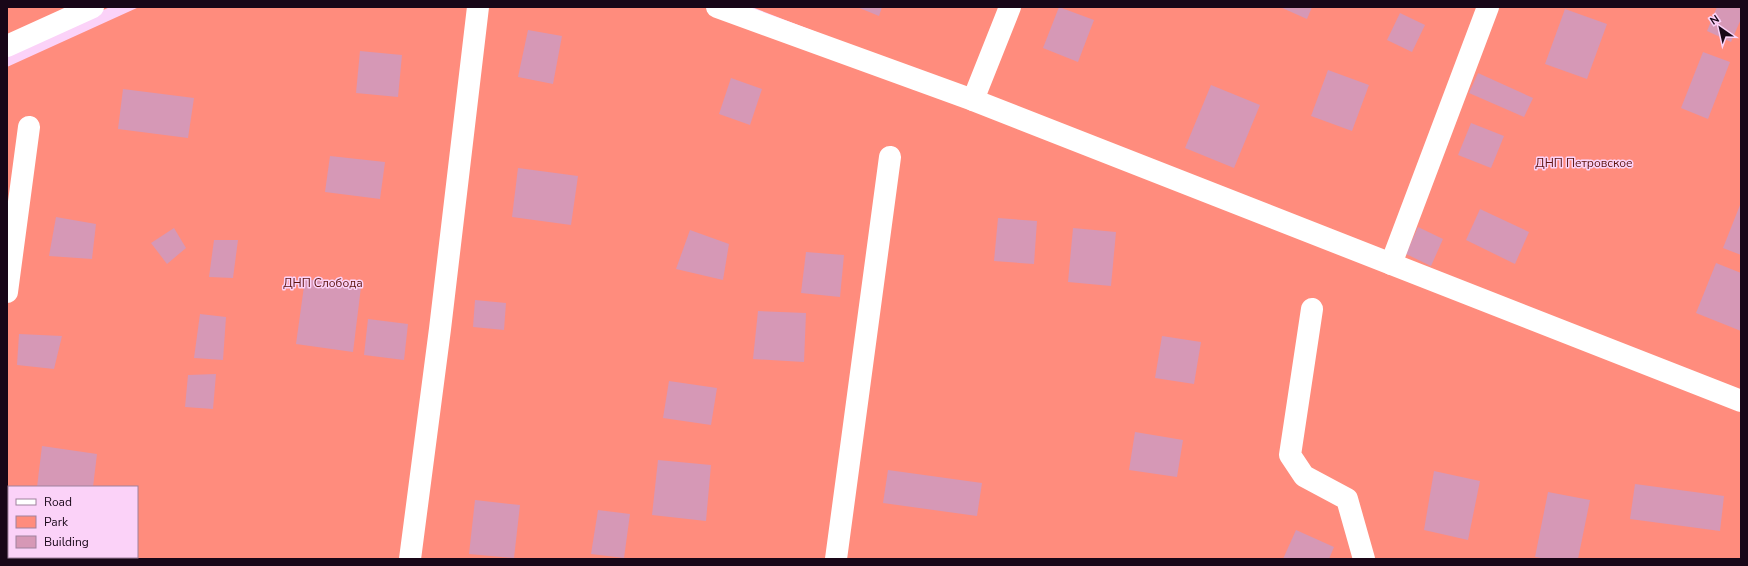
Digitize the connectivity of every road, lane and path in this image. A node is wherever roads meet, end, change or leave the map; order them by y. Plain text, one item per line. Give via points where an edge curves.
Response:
1 (93, 7) edge
2 (478, 7) edge
3 (718, 7) edge
4 (1010, 7) edge
5 (1488, 7) edge
6 (7, 46) edge
7 (973, 100) junction
8 (29, 127) dead end
9 (890, 157) dead end
10 (1391, 264) junction
11 (7, 292) edge
12 (1312, 309) dead end
13 (1741, 402) edge
14 (410, 559) edge
15 (836, 559) edge
16 (1364, 559) edge

1 - 6 street
2 - 14 street
3 - 7 street
4 - 7 street
5 - 10 street
7 - 10 street
8 - 11 street
9 - 15 street
10 - 13 street
12 - 16 street via 1290,454 1304,476 1347,499

